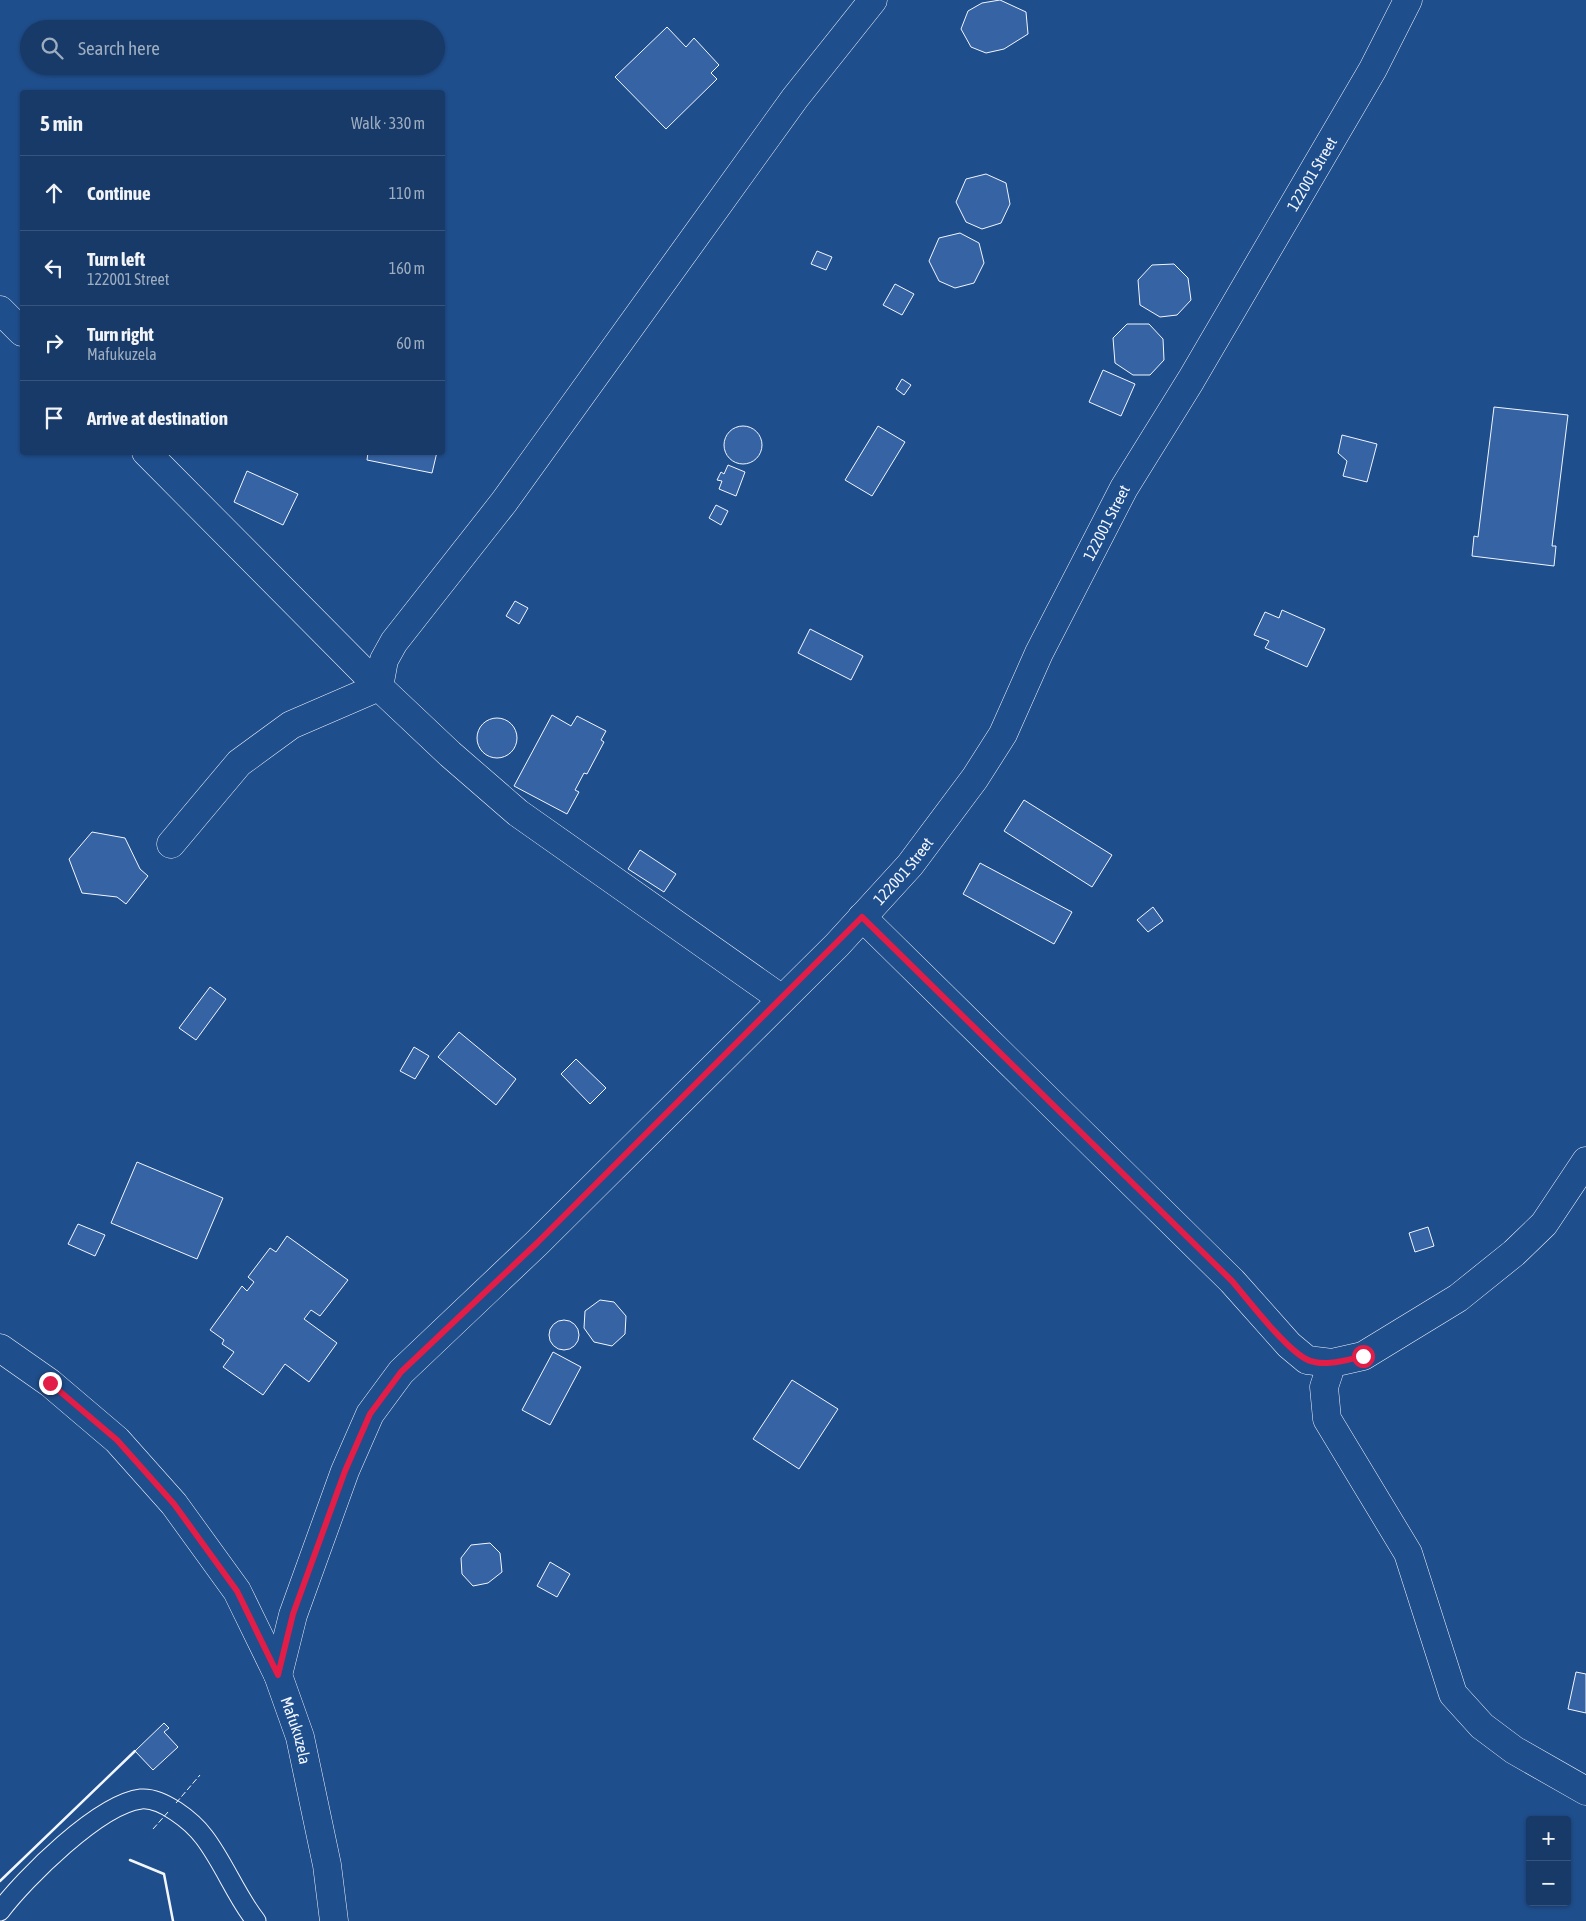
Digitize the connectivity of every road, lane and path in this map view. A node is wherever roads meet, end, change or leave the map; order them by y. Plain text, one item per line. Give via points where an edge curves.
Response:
1 (873, 0) edge
2 (1408, 0) edge
3 (0, 310) edge
4 (20, 330) edge
5 (149, 455) edge
6 (379, 687) junction
7 (171, 844) dead end
8 (862, 917) junction
9 (782, 999) junction
10 (1586, 1160) edge
11 (0, 1348) edge
12 (1332, 1363) junction
13 (278, 1675) junction
14 (1586, 1791) edge
15 (0, 1911) edge
16 (256, 1921) edge
17 (334, 1921) edge

1 - 6 street via 795,98 504,502 394,642 384,660
2 - 8 street, 122001 Street via 1373,69 1124,488 1039,654 1003,734 975,778 910,865
3 - 4 street
5 - 6 street
6 - 7 street via 292,725 239,763
6 - 9 street via 518,814
8 - 9 street, 122001 Street
8 - 12 street via 1232,1281 1289,1345 1307,1360
9 - 13 street, 122001 Street via 537,1243 401,1372 370,1414 345,1471 293,1614
10 - 12 street via 1544,1224 1458,1298 1363,1356
11 - 13 street, Mafukuzela via 50,1383 117,1440 174,1504 237,1591
12 - 14 street via 1324,1387 1327,1419 1408,1553 1453,1694 1482,1726 1514,1750
13 - 17 street, Mafukuzela via 300,1736 327,1865
15 - 16 lane via 40,1868 92,1821 140,1799 172,1808 203,1836

